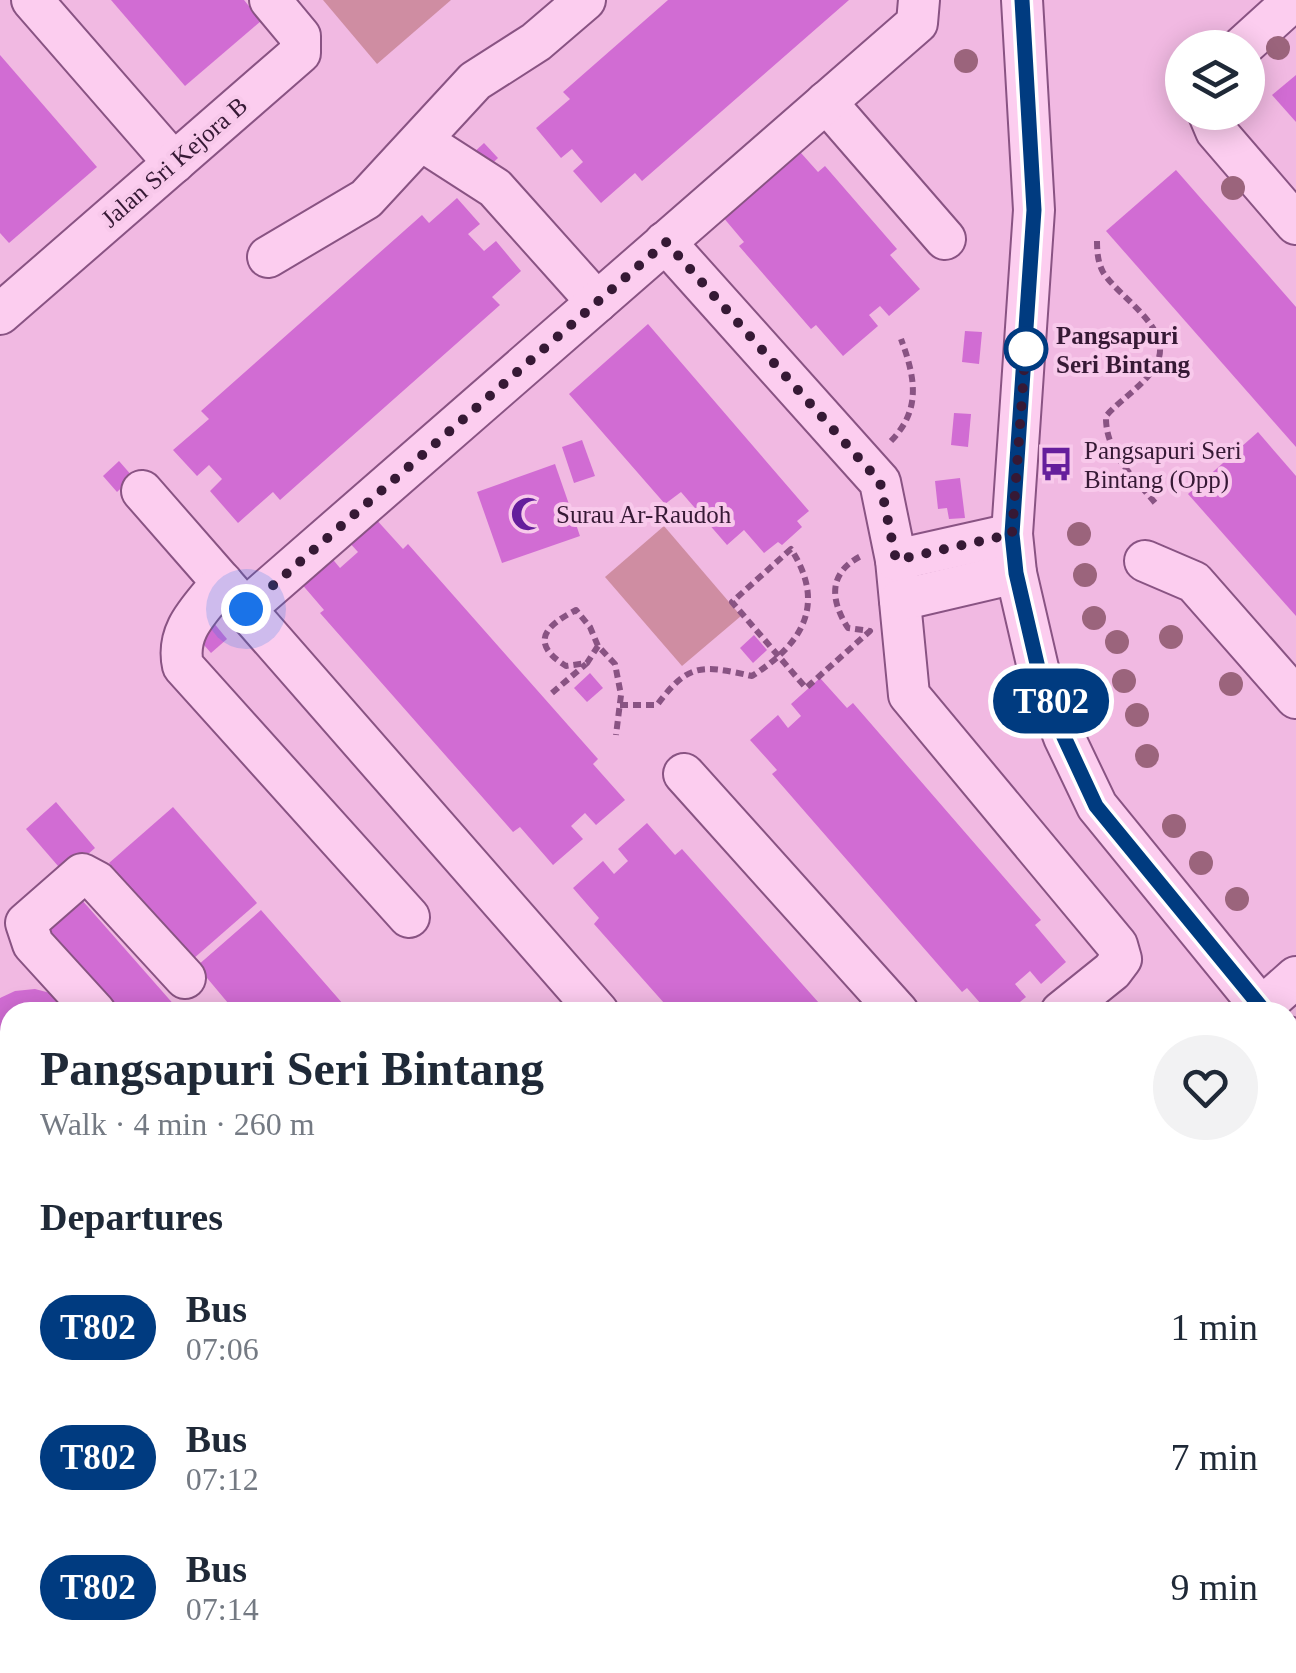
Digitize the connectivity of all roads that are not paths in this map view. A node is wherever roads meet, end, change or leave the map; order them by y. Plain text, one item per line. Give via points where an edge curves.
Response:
1 (32, 0) edge
2 (270, 0) edge
3 (584, 0) edge
4 (919, 0) edge
5 (1294, 0) edge
6 (1024, 3) edge
7 (1261, 30) edge
8 (826, 102) junction
9 (1216, 130) edge
10 (422, 141) junction
11 (174, 163) junction
12 (1296, 224) edge
13 (945, 239) dead end
14 (666, 242) junction
15 (268, 257) dead end
16 (597, 302) junction
17 (0, 314) edge
18 (142, 491) dead end
19 (1014, 553) junction
20 (1145, 561) dead end
21 (897, 566) junction
22 (234, 595) junction
23 (1296, 698) edge
24 (684, 774) dead end
25 (409, 917) dead end
26 (1296, 977) edge
27 (185, 978) dead end
28 (86, 1002) edge
29 (589, 1002) edge
30 (889, 1002) edge
31 (1073, 1002) edge
32 (1256, 1002) edge
33 (1271, 1002) edge

1 - 11 street
2 - 11 street, Jalan Sri Kejora B via 300,36 300,53
3 - 10 street via 536,42 475,81
4 - 8 street via 917,23
5 - 7 street
6 - 19 street via 1034,210
8 - 13 street
8 - 14 street
9 - 12 street
10 - 15 street via 366,199
10 - 16 street via 495,188
11 - 17 street, Jalan Sri Kejora B
14 - 16 street
14 - 21 street via 880,482
16 - 22 street
18 - 22 street
19 - 21 street
19 - 32 street via 1038,668 1096,806
20 - 23 street via 1194,582
21 - 31 street via 908,695 1117,945 1121,959
22 - 25 street via 183,632 183,666
22 - 29 street
24 - 30 street
26 - 33 street
27 - 28 street via 97,882 82,874 26,923 33,944

